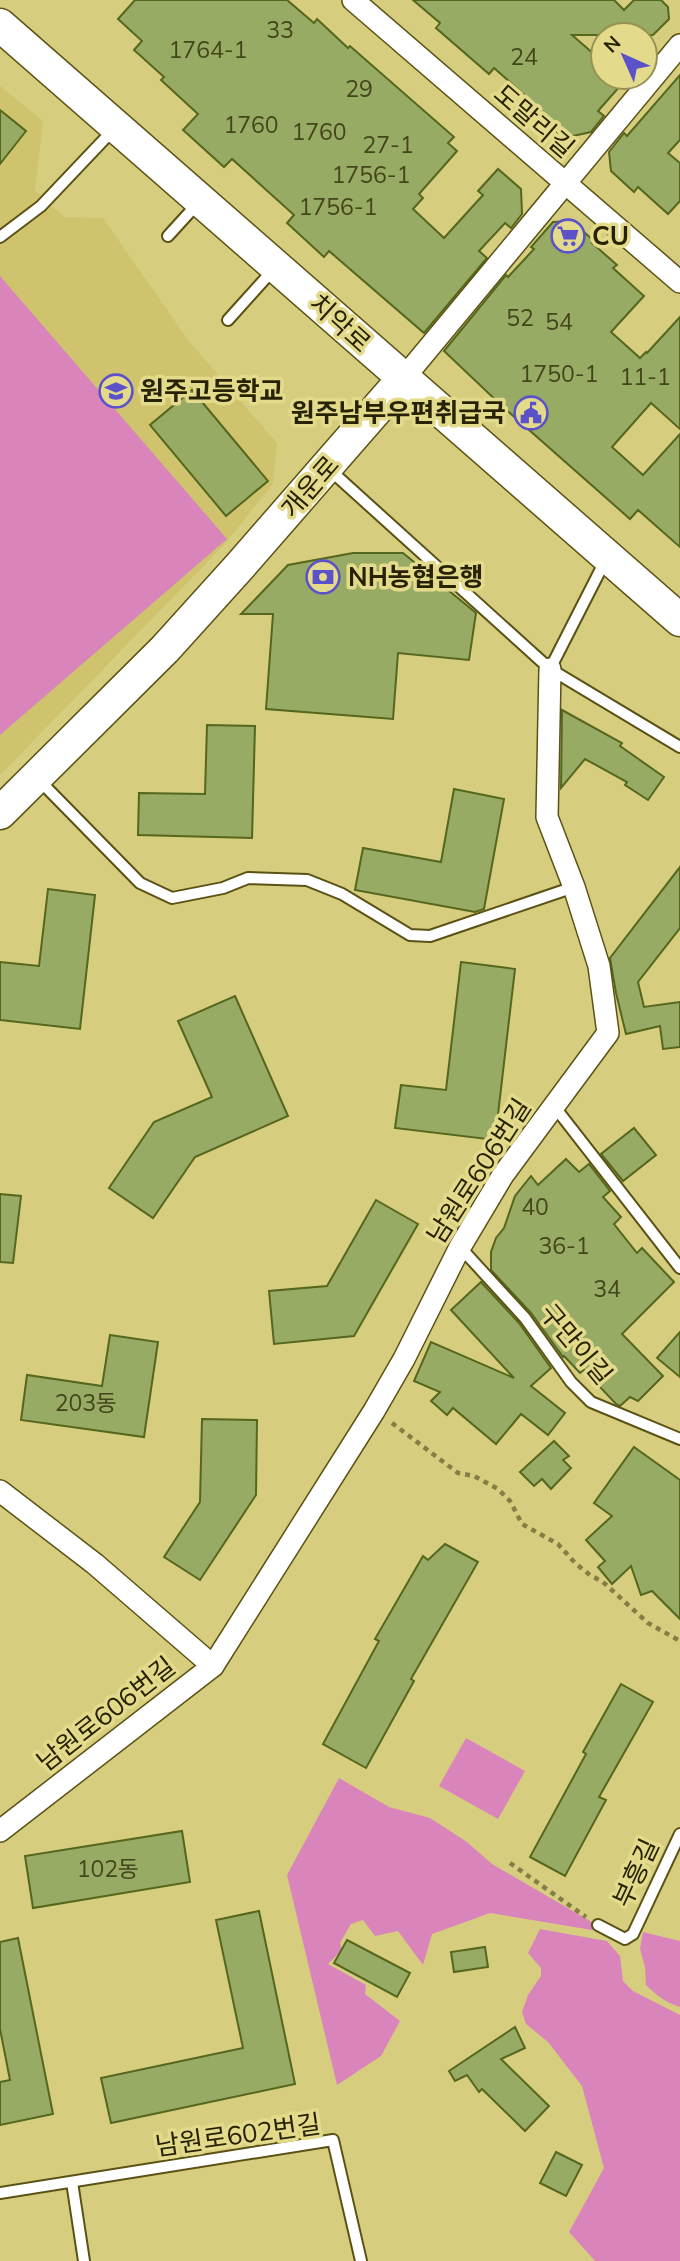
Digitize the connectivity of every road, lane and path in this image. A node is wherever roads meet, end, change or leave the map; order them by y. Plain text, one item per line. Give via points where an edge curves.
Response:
1 (362, 3) edge
2 (0, 25) edge
3 (680, 45) edge
4 (117, 126) junction
5 (566, 185) junction
6 (201, 200) junction
7 (168, 236) dead end
8 (0, 237) edge
9 (276, 266) junction
10 (680, 282) edge
11 (228, 320) dead end
12 (403, 379) junction
13 (327, 467) junction
14 (607, 555) junction
15 (680, 620) edge
16 (550, 669) junction
17 (680, 747) edge
18 (36, 777) junction
19 (0, 813) edge
20 (574, 887) junction
21 (554, 1106) junction
22 (460, 1247) junction
23 (680, 1268) edge
24 (374, 1411) junction
25 (680, 1439) edge
26 (0, 1491) edge
27 (680, 1641) edge
28 (213, 1667) junction
29 (0, 1831) edge
30 (680, 1834) edge
31 (510, 1863) dead end
32 (598, 1925) joint
33 (72, 2182) junction
34 (0, 2193) edge
35 (85, 2261) edge
36 (361, 2261) edge

1 - 5 street, 도말리길
2 - 4 main road, 치악로
3 - 5 street, 개운로
4 - 6 main road, 치악로
4 - 8 lane via 41,206
5 - 10 street, 도말리길
5 - 12 street, 개운로
6 - 7 lane
6 - 9 main road, 치악로
9 - 11 lane
9 - 12 main road, 치악로
12 - 13 main road, 개운로
12 - 14 main road, 치악로
13 - 16 lane
13 - 18 main road, 개운로 via 165,649
14 - 15 main road, 치악로
14 - 16 lane
16 - 17 lane
16 - 20 street, 남원로606번길 via 547,817
18 - 19 main road, 개운로
18 - 20 lane via 140,883 172,898 248,878 307,880 342,894 410,935 430,936
20 - 21 street, 남원로606번길 via 599,966 608,1033
21 - 22 street, 남원로606번길 via 503,1175
21 - 23 lane
22 - 24 street, 남원로606번길
22 - 25 lane, 구만이길 via 525,1318 591,1402
24 - 27 path via 458,1473 498,1489 522,1524 558,1544 648,1623
24 - 28 street, 남원로606번길
26 - 28 street, 남원로606번길 via 95,1564
28 - 29 street, 남원로606번길
30 - 32 lane, 부흥길 via 633,1934 625,1939
31 - 32 path
33 - 34 lane, 남원로602번길
33 - 35 lane
33 - 36 lane, 남원로602번길 via 333,2140

